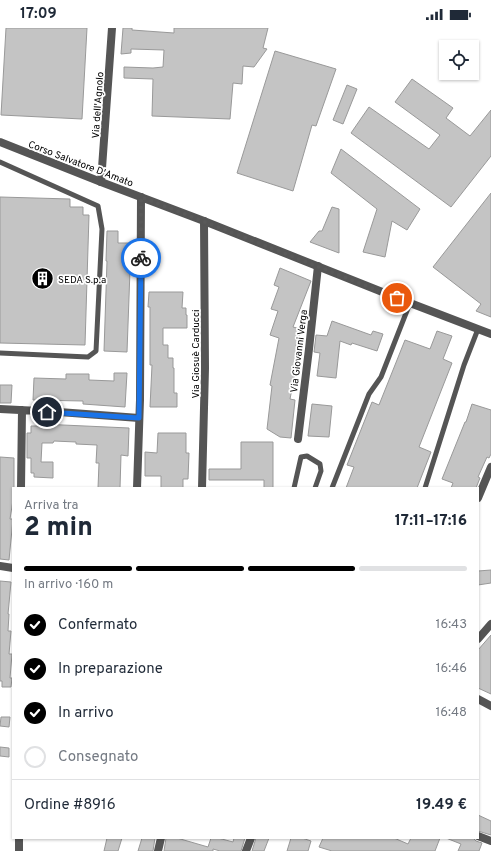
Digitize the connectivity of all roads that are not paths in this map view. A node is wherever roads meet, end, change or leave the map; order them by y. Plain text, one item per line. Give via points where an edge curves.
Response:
1 (112, 28) edge
2 (0, 142) edge
3 (0, 162) edge
4 (101, 182) junction
5 (141, 197) junction
6 (204, 221) junction
7 (318, 266) junction
8 (410, 303) junction
9 (478, 329) junction
10 (491, 334) edge
11 (0, 353) edge
12 (0, 409) edge
13 (22, 410) junction
14 (139, 418) junction
15 (298, 438) dead end
16 (491, 467) edge
17 (21, 487) edge
18 (137, 487) edge
19 (202, 487) edge
20 (294, 487) edge
21 (315, 487) edge
22 (332, 487) edge
23 (425, 487) edge
24 (479, 496) edge
25 (0, 566) edge
26 (12, 568) edge
27 (491, 624) edge
28 (479, 638) edge
29 (479, 700) edge
30 (491, 706) edge
31 (479, 836) edge
32 (19, 839) edge
33 (161, 839) edge
34 (251, 839) edge
35 (491, 841) edge
36 (19, 851) edge
37 (158, 851) edge
38 (246, 851) edge

1 - 4 street, Via dell'Agnolo
2 - 4 street, Corso Salvatore D'Amato
3 - 11 lane via 98,206 102,230 96,351 88,357
4 - 5 street, Corso Salvatore D'Amato
5 - 6 street, Corso Salvatore D'Amato
5 - 14 street
6 - 7 street, Corso Salvatore D'Amato
6 - 19 street, Via Giosuè Carducci via 205,368
7 - 8 street, Corso Salvatore D'Amato
7 - 15 street, Via Giovanni Verga
8 - 9 street, Corso Salvatore D'Amato
8 - 22 lane via 381,377 369,394
9 - 10 street, Corso Salvatore D'Amato
9 - 23 lane via 464,364
12 - 13 street
13 - 14 street
13 - 17 street
14 - 18 street
16 - 24 street
20 - 21 lane via 301,457 307,456 320,464 321,471
25 - 26 street
27 - 28 street
29 - 30 street
31 - 35 street
32 - 36 street
33 - 37 street
34 - 38 street

